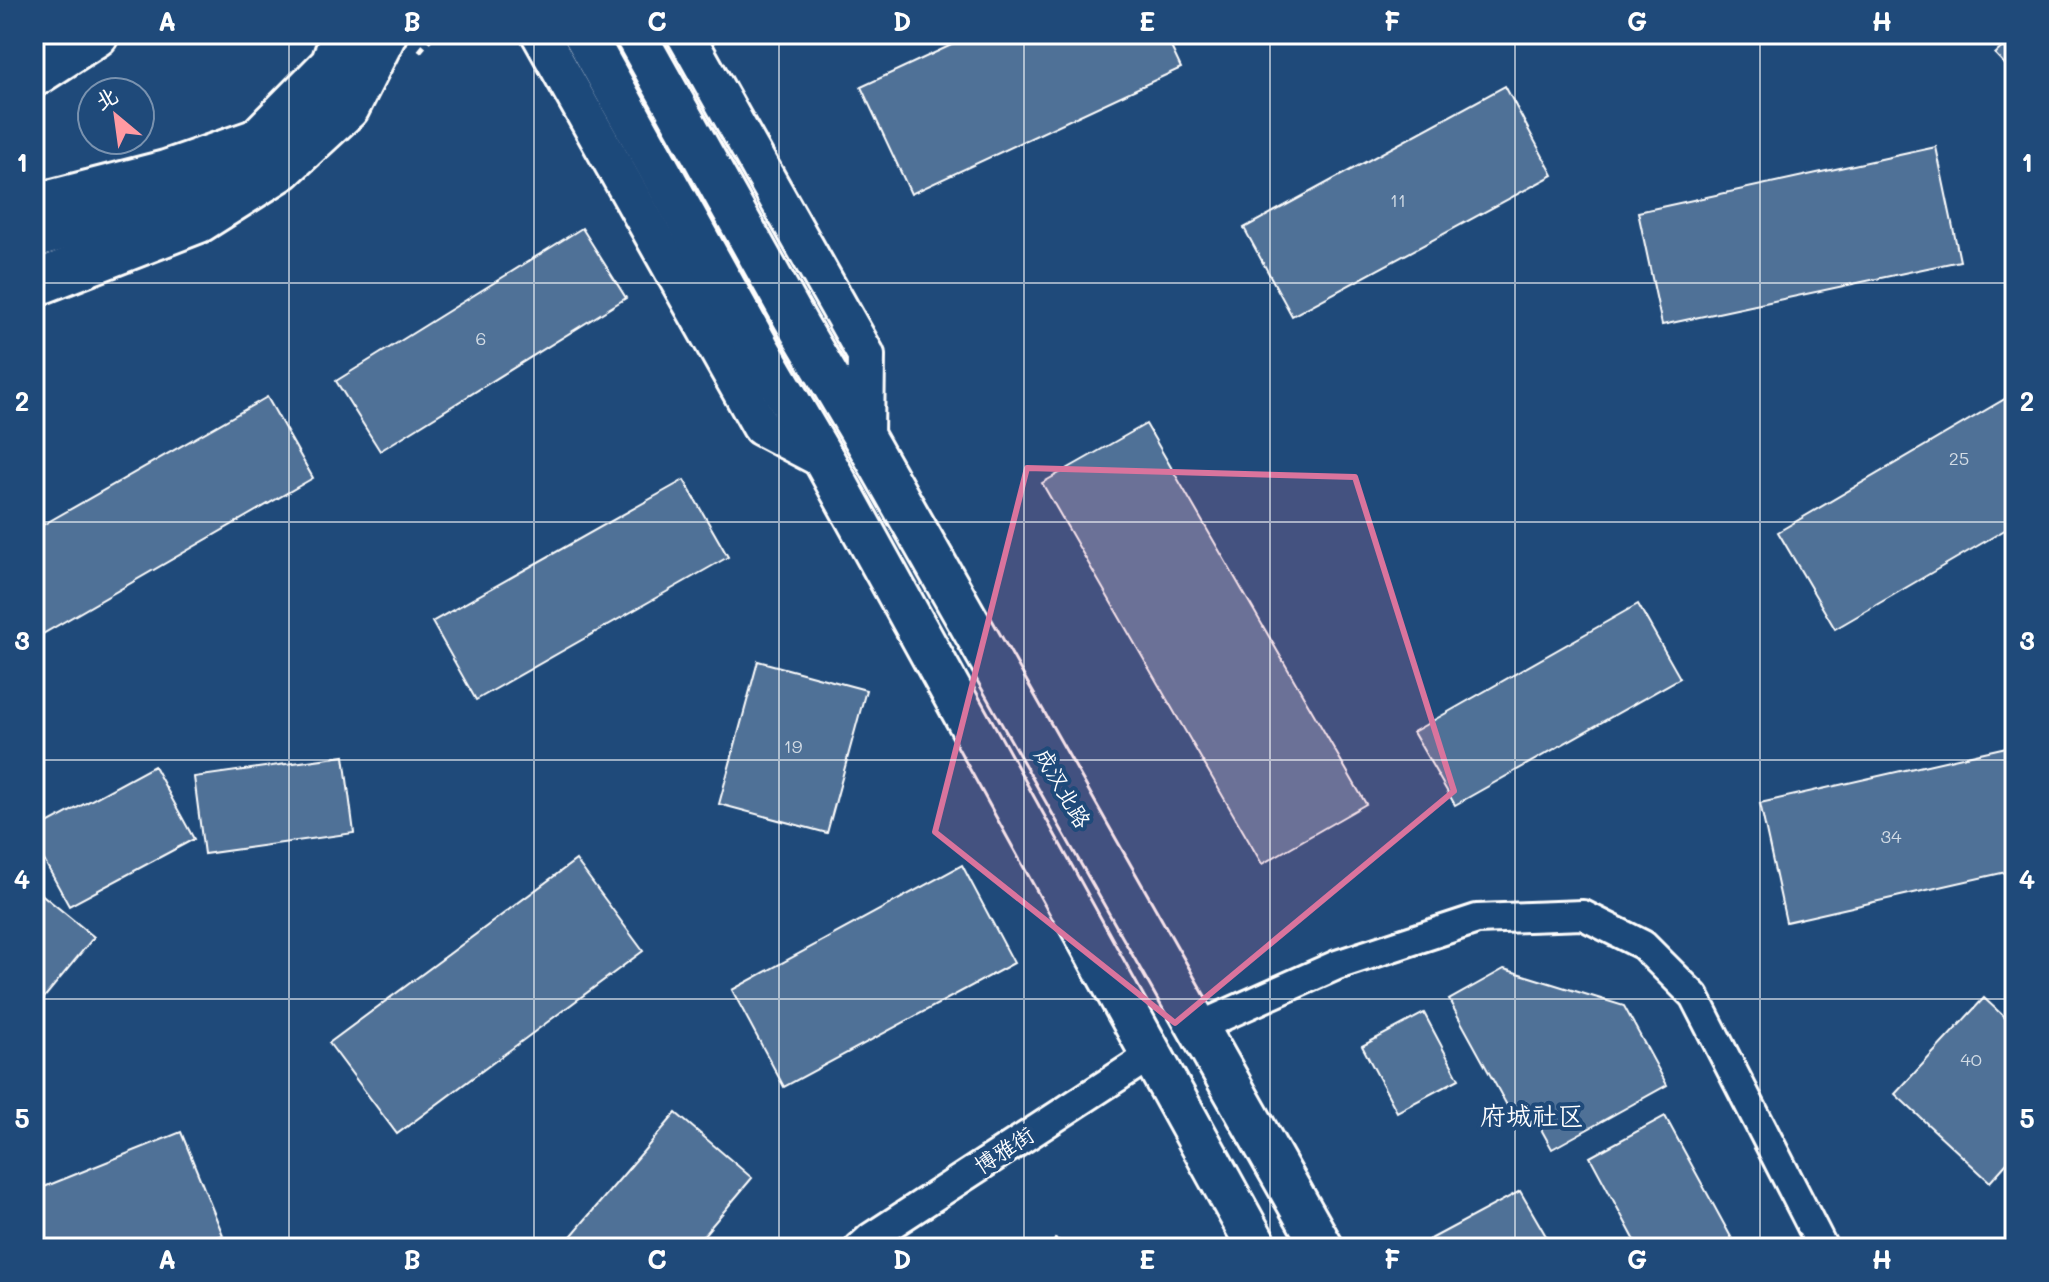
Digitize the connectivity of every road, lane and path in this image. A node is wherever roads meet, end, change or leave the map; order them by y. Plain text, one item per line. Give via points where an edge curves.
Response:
1 (96, 34) edge
2 (344, 34) edge
3 (384, 34) edge
4 (540, 34) edge
5 (584, 34) edge
6 (635, 34) edge
7 (685, 34) edge
8 (34, 74) edge
9 (258, 141) junction
10 (34, 207) edge
11 (34, 236) edge
12 (34, 284) edge
13 (865, 439) junction
14 (824, 460) junction
15 (1198, 1027) junction
16 (1151, 1055) junction
17 (859, 1248) edge
18 (1258, 1248) edge
19 (1323, 1248) edge
20 (1823, 1248) edge

1 - 8 main road
2 - 9 main road via 333,65
3 - 12 main road via 347,107 281,168 199,220
4 - 14 street via 761,427
5 - 14 main road
6 - 13 main road, 成汉北路
7 - 13 street via 866,355
9 - 10 main road via 166,173
9 - 11 main road via 201,174
13 - 15 main road, 成汉北路
14 - 16 main road
15 - 19 main road, 成汉北路
15 - 20 street via 1337,965 1477,919 1583,915 1643,945 1694,996
16 - 17 street, 博雅街
16 - 18 main road

